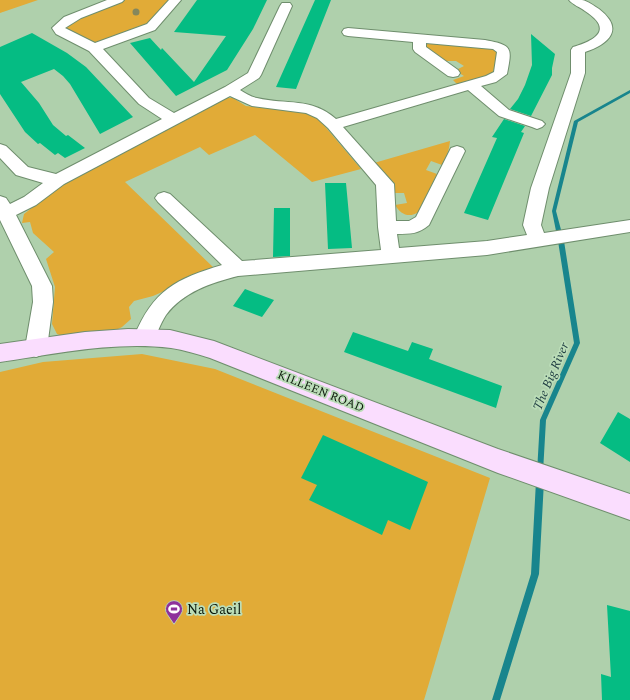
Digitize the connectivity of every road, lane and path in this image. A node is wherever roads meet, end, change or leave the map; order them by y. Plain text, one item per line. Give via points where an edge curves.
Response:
1 (118, 0) edge
2 (175, 0) edge
3 (575, 0) edge
4 (286, 6) dead end
5 (348, 32) dead end
6 (419, 38) junction
7 (94, 48) junction
8 (453, 73) dead end
9 (470, 85) junction
10 (230, 90) junction
11 (173, 119) junction
12 (537, 124) dead end
13 (333, 125) junction
14 (0, 149) edge
15 (457, 151) dead end
16 (58, 180) junction
17 (164, 198) dead end
18 (3, 208) edge
19 (630, 226) edge
20 (387, 227) junction
21 (543, 240) junction
22 (391, 257) junction
23 (238, 269) junction
24 (145, 338) junction
25 (36, 348) junction
26 (0, 353) edge
27 (630, 507) edge

1 - 7 street via 70,19 58,28
2 - 7 street via 151,27
3 - 21 street via 605,22 607,33 597,43 578,50 578,73 540,188 532,224
4 - 10 street via 254,75
5 - 6 street
6 - 8 street via 420,49
6 - 9 street via 485,44 503,50 500,74
7 - 11 street via 144,101
9 - 12 street via 504,113
9 - 13 street
10 - 11 street
10 - 13 street via 252,102 310,109
11 - 16 street
13 - 20 street via 385,184
14 - 16 street via 22,171
15 - 20 street via 424,221 413,228
16 - 18 street via 30,201
17 - 23 street
18 - 25 street via 42,286 43,302
19 - 21 street
20 - 22 street
21 - 22 street
22 - 23 street
23 - 24 street via 200,280 162,303 148,324
24 - 25 street, KILLEEN ROAD
24 - 27 street, KILLEEN ROAD via 172,340 214,350 498,461
25 - 26 street, KILLEEN ROAD

